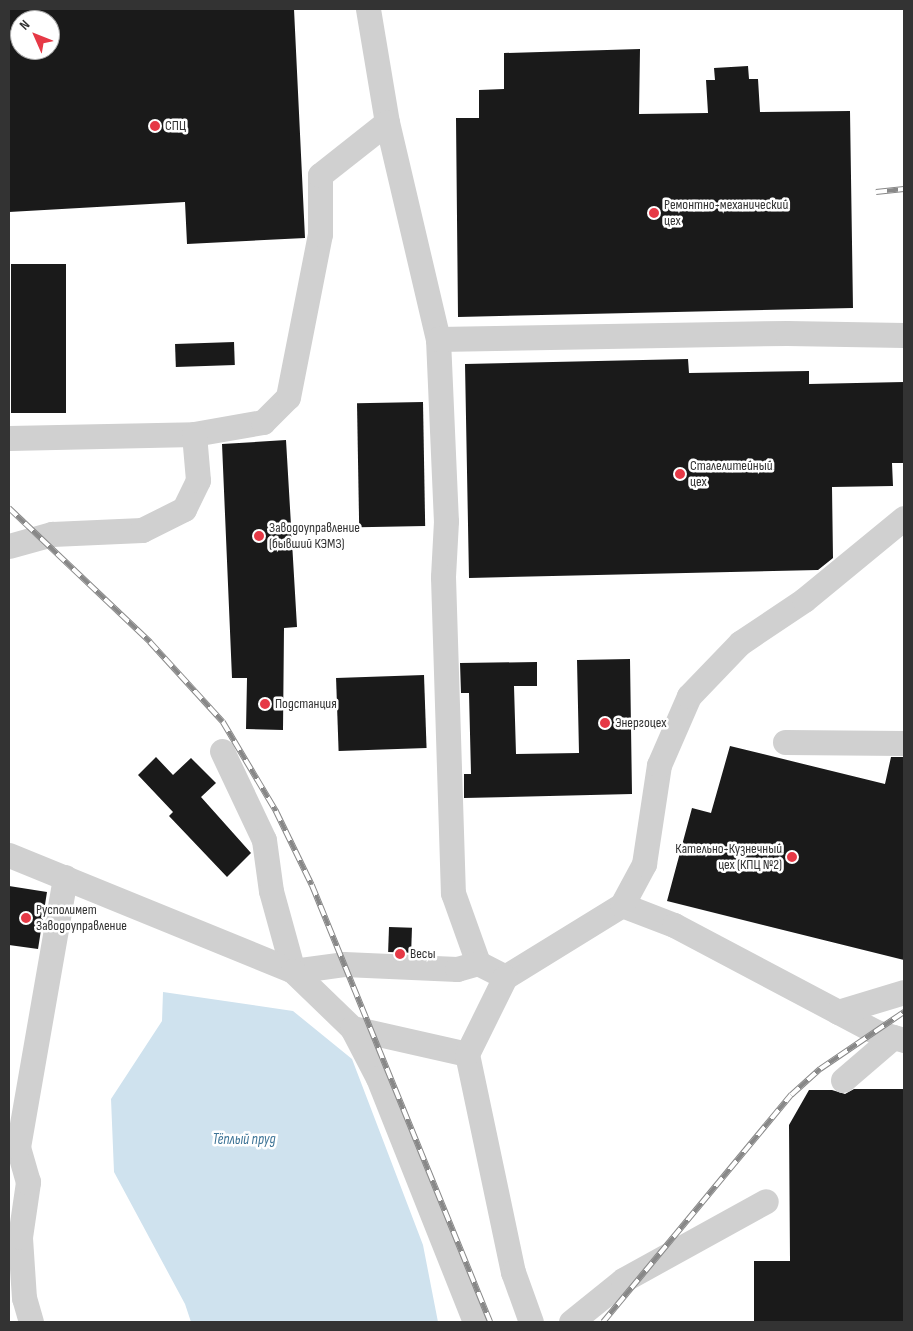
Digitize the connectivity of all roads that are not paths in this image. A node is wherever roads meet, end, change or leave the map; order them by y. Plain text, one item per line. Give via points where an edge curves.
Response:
1 (368, 9) edge
2 (387, 122) junction
3 (904, 335) edge
4 (438, 339) junction
5 (194, 434) junction
6 (11, 444) edge
7 (904, 518) edge
8 (9, 546) edge
9 (785, 742) dead end
10 (904, 743) edge
11 (222, 751) dead end
12 (10, 853) edge
13 (65, 878) junction
14 (622, 905) junction
15 (478, 963) junction
16 (293, 971) junction
17 (505, 977) junction
18 (904, 992) edge
19 (838, 1012) junction
20 (352, 1028) junction
21 (898, 1038) edge
22 (467, 1054) junction
23 (843, 1080) dead end
24 (766, 1201) dead end
25 (31, 1322) edge
26 (475, 1322) edge
27 (531, 1322) edge
28 (571, 1322) edge

1 - 2 lane
2 - 4 lane
2 - 5 lane via 320,175 320,234 288,397 263,422
3 - 4 lane via 787,333
4 - 15 lane via 446,521 443,577 453,892
5 - 6 lane
5 - 8 lane via 198,480 184,509 142,530 52,534
7 - 14 lane via 811,594 740,643 689,696 659,765 644,864
9 - 10 lane
11 - 16 lane via 264,840 271,891
12 - 13 lane
13 - 16 lane
13 - 25 lane via 18,1147 28,1182 20,1237 24,1298
14 - 17 lane
14 - 19 lane via 674,925
15 - 16 lane via 457,969 344,964
15 - 17 lane
16 - 20 lane
17 - 22 lane
18 - 19 lane
19 - 21 lane via 876,1032
20 - 22 lane
20 - 26 lane via 378,1078
21 - 23 lane
22 - 27 lane via 513,1272
24 - 28 lane via 623,1280

